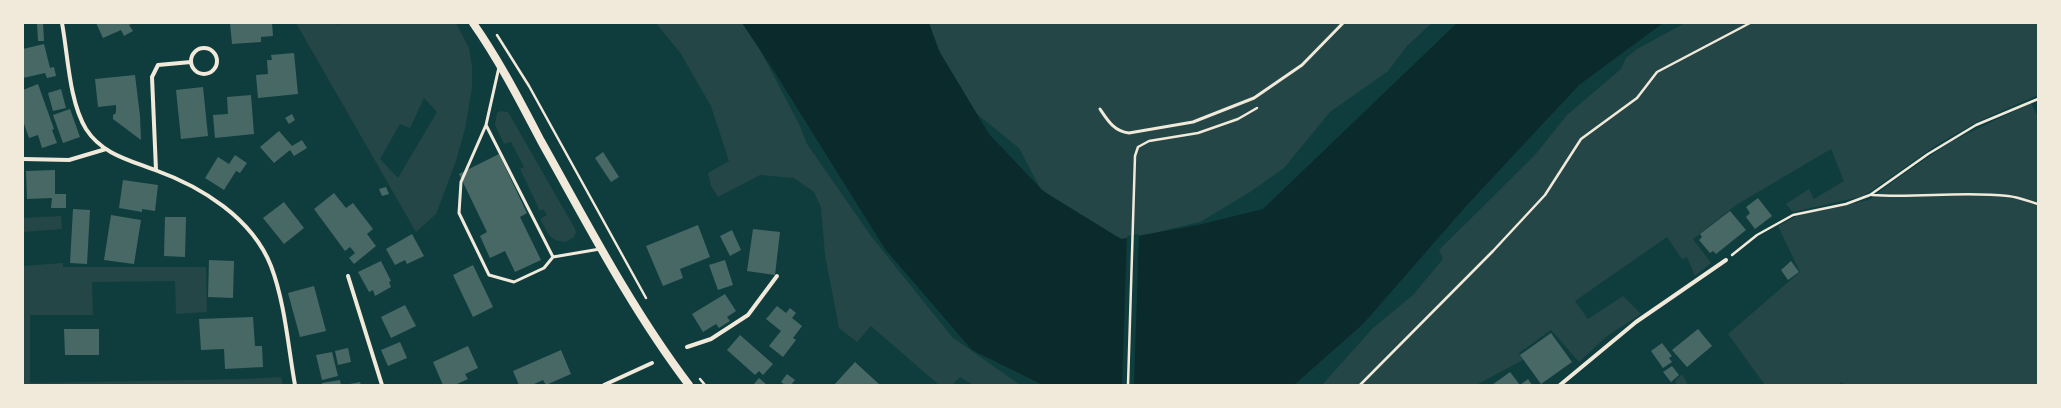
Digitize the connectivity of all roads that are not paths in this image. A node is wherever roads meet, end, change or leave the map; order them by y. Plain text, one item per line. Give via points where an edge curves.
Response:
1 (62, 23) edge
2 (473, 23) edge
3 (1343, 23) edge
4 (191, 62) junction
5 (500, 65) junction
6 (1100, 109) dead end
7 (486, 125) junction
8 (106, 149) junction
9 (23, 159) edge
10 (156, 170) junction
11 (601, 249) junction
12 (553, 257) junction
13 (1726, 260) road end
14 (348, 276) dead end
15 (777, 276) dead end
16 (687, 348) dead end
17 (652, 363) dead end
18 (295, 385) edge
19 (382, 385) edge
20 (604, 385) edge
21 (689, 385) edge
22 (1560, 385) edge

1 - 8 street via 75,104 86,128
2 - 5 main road
3 - 6 lane via 1302,65 1254,98 1193,122 1129,133 1120,132 1112,126
4 - 4 street via 195,71 204,75 214,71 217,61 213,52 203,48 194,52
4 - 10 street via 158,65 152,76
5 - 7 lane
5 - 11 main road
7 - 12 lane
7 - 12 lane via 460,182 459,213 489,275 514,282 544,268
8 - 9 street via 69,160
8 - 10 street
10 - 18 street via 207,196 236,217 258,241 271,266 280,300
11 - 12 lane
11 - 21 main road via 658,345
13 - 22 street via 1636,322
14 - 19 street
15 - 16 street via 748,315 711,339
17 - 20 street

